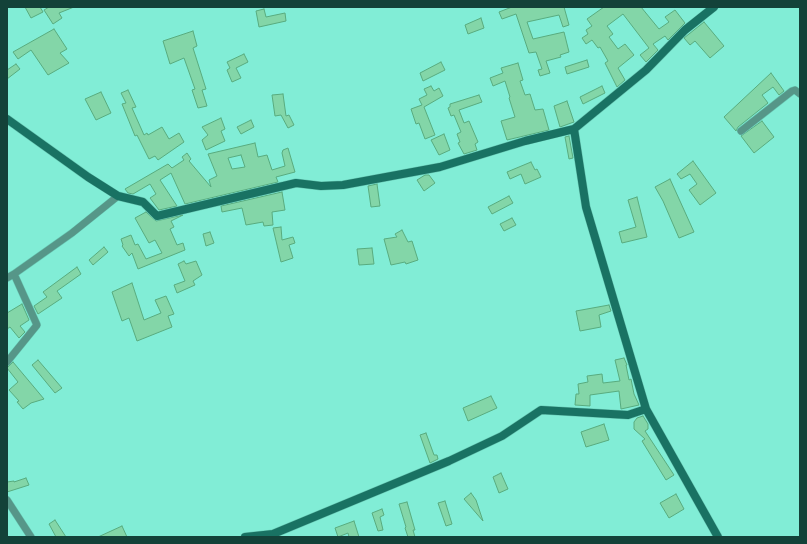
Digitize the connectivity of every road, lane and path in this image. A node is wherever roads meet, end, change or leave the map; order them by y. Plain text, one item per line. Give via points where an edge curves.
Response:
1 (714, 7) edge
2 (800, 94) edge
3 (7, 119) edge
4 (574, 130) junction
5 (741, 131) dead end
6 (118, 196) junction
7 (10, 276) edge
8 (7, 362) edge
9 (646, 409) junction
10 (7, 500) edge
11 (31, 537) edge
12 (245, 537) edge
13 (718, 537) edge

1 - 4 street via 685,30 646,70
2 - 5 street via 796,90 792,91
3 - 6 street
4 - 6 street via 440,167 343,185 296,183 157,216 143,202
4 - 9 street via 586,207
6 - 7 street via 72,233
7 - 8 street via 37,325
9 - 12 street via 628,415 541,410 502,436 449,461 273,534
9 - 13 street
10 - 11 street

